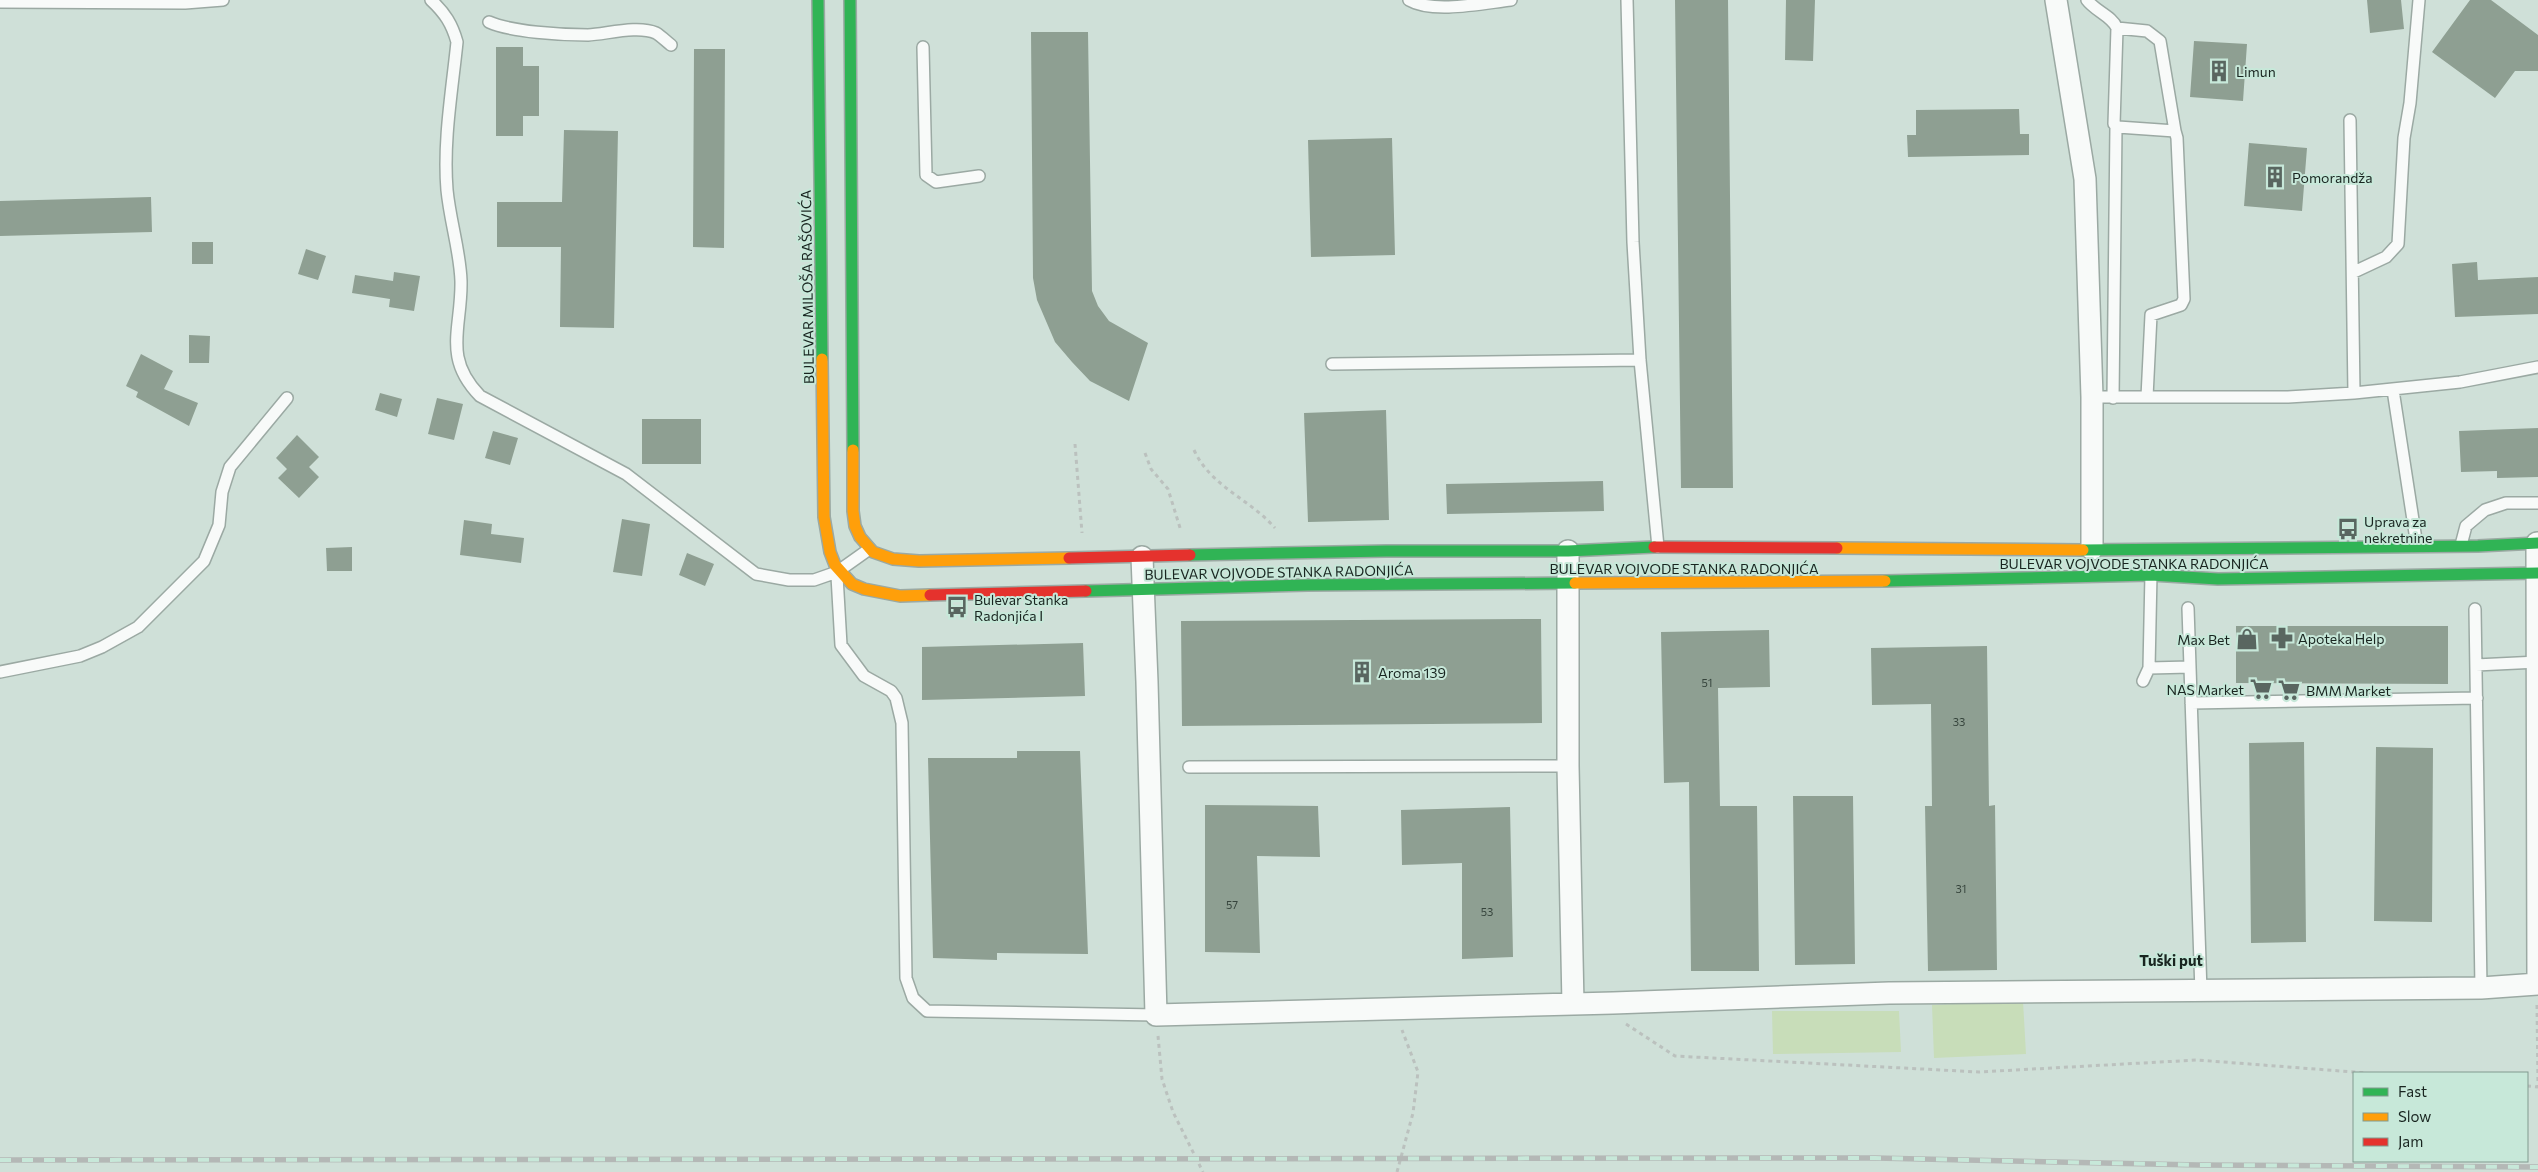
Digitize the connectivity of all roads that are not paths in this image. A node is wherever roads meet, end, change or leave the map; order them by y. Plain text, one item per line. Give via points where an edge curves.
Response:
1 (223, 0) edge
2 (431, 0) edge
3 (818, 0) edge
4 (850, 0) edge
5 (1409, 0) edge
6 (1511, 0) edge
7 (1627, 0) edge
8 (2056, 0) edge
9 (2087, 0) edge
10 (2419, 0) edge
11 (0, 2) edge
12 (489, 22) dead end
13 (2117, 28) junction
14 (671, 45) dead end
15 (923, 47) dead end
16 (2350, 120) dead end
17 (2116, 126) junction
18 (2175, 131) junction
19 (979, 176) dead end
20 (2354, 272) junction
21 (1640, 360) junction
22 (1332, 364) dead end
23 (2538, 367) edge
24 (2392, 390) junction
25 (2354, 393) junction
26 (2102, 397) junction
27 (2147, 397) junction
28 (287, 398) dead end
29 (2538, 503) edge
30 (2537, 543) edge
31 (2461, 545) junction
32 (2417, 546) junction
33 (1658, 547) junction
34 (2092, 549) junction
35 (868, 550) junction
36 (2152, 550) junction
37 (1568, 551) junction
38 (1142, 557) junction
39 (837, 572) junction
40 (2537, 573) edge
41 (2151, 575) junction
42 (1570, 583) junction
43 (1144, 589) junction
44 (2188, 608) dead end
45 (2475, 609) dead end
46 (2538, 662) edge
47 (2476, 665) junction
48 (2190, 667) junction
49 (2148, 668) junction
50 (0, 672) edge
51 (2143, 681) dead end
52 (2477, 698) junction
53 (2192, 703) junction
54 (1568, 766) junction
55 (1189, 767) dead end
56 (2538, 952) edge
57 (2538, 984) edge
58 (2481, 988) junction
59 (2201, 992) junction
60 (1573, 1004) junction
61 (1156, 1015) junction

1 - 11 lane via 185,3
2 - 39 lane via 443,11 457,42 447,147 447,190 461,281 456,350 460,370 468,384 480,396 626,474 756,574 789,580 814,580
3 - 39 street, BULEVAR MILOŠA RAŠOVIĆA via 824,517 829,553
4 - 35 street via 853,511 855,529
5 - 6 lane via 1442,6
7 - 21 lane via 1633,242
8 - 26 street via 2085,180
9 - 13 lane
10 - 20 lane via 2404,138 2398,244 2386,257
12 - 14 lane via 501,27 587,35 634,31 656,33
13 - 17 lane via 2113,121
13 - 18 lane via 2147,31 2160,41
15 - 19 lane via 926,175 936,182
16 - 20 lane
17 - 18 lane
17 - 26 lane
18 - 27 lane via 2184,299 2180,305 2150,318
20 - 25 lane
21 - 22 lane
21 - 33 lane
23 - 24 lane via 2460,382
24 - 25 lane
24 - 32 lane
25 - 27 lane via 2288,397
26 - 27 lane
26 - 34 street
28 - 50 lane via 230,467 222,492 219,526 204,561 138,627 102,648 80,656
29 - 31 lane via 2506,503 2485,510 2466,526
30 - 31 street, BULEVAR VOJVODE STANKA RADONJIĆA
30 - 40 street
31 - 32 street, BULEVAR VOJVODE STANKA RADONJIĆA
32 - 36 street, BULEVAR VOJVODE STANKA RADONJIĆA
33 - 34 street, BULEVAR VOJVODE STANKA RADONJIĆA
33 - 37 street, BULEVAR VOJVODE STANKA RADONJIĆA
34 - 36 street, BULEVAR VOJVODE STANKA RADONJIĆA
35 - 38 street, BULEVAR VOJVODE STANKA RADONJIĆA via 892,560
35 - 39 lane
36 - 41 lane
37 - 38 street, BULEVAR VOJVODE STANKA RADONJIĆA
37 - 42 street
38 - 43 street
39 - 43 street, BULEVAR VOJVODE STANKA RADONJIĆA via 861,589 900,596
39 - 61 lane via 841,645 864,676 891,691 902,723 906,978 913,998 927,1011
40 - 41 street, BULEVAR VOJVODE STANKA RADONJIĆA via 2218,579
40 - 46 street
41 - 42 street, BULEVAR VOJVODE STANKA RADONJIĆA
41 - 49 lane
42 - 43 street, BULEVAR VOJVODE STANKA RADONJIĆA
42 - 54 street
43 - 61 street
44 - 48 lane
45 - 47 lane
46 - 47 lane
46 - 56 street
47 - 52 lane
48 - 49 lane
48 - 53 lane
49 - 51 lane
52 - 53 lane
52 - 58 lane
53 - 59 lane
54 - 55 lane
54 - 60 street
56 - 57 street
57 - 58 street
58 - 59 street
59 - 60 street via 1889,994
60 - 61 street

